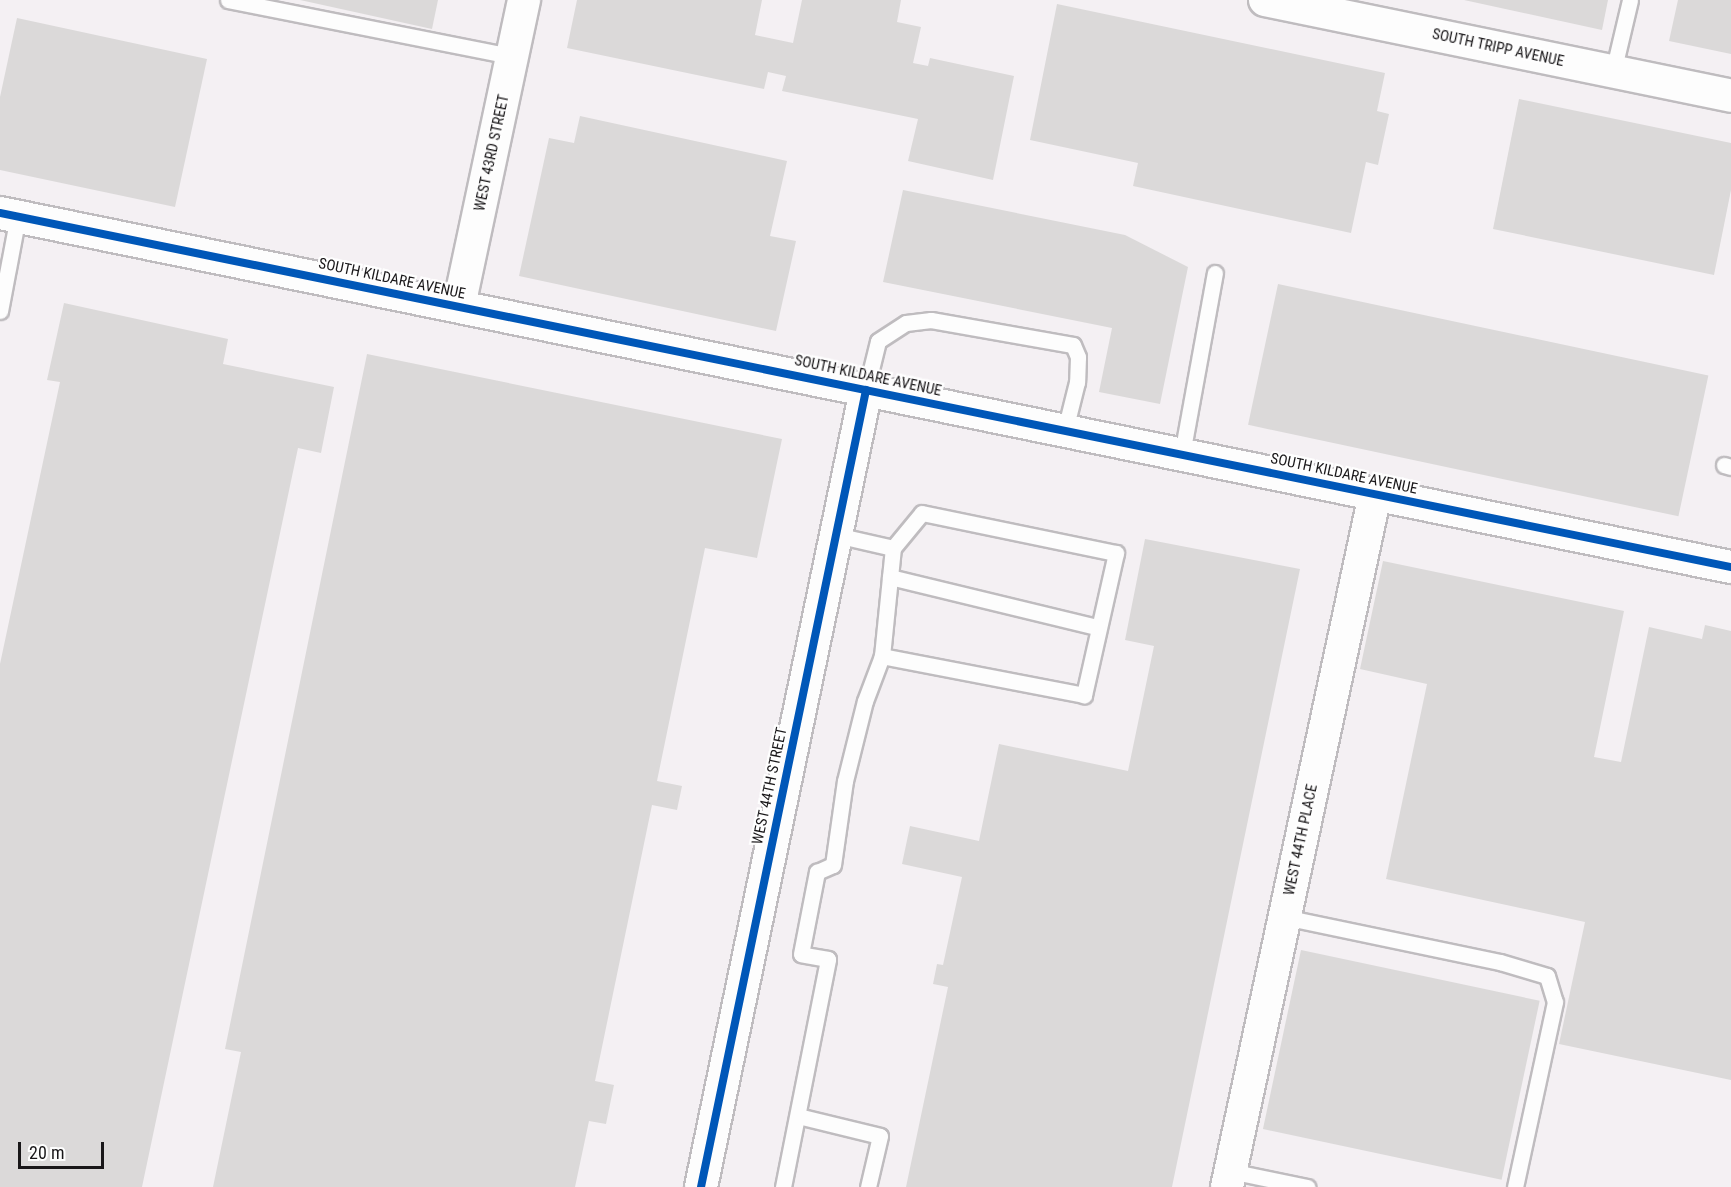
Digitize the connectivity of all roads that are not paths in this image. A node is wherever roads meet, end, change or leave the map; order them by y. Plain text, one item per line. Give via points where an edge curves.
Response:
1 (228, 0) edge
2 (524, 0) edge
3 (1265, 0) edge
4 (1630, 0) edge
5 (512, 56) junction
6 (1613, 72) junction
7 (1731, 96) edge
8 (9, 215) edge
9 (1215, 273) dead end
10 (459, 306) junction
11 (0, 311) edge
12 (866, 390) junction
13 (1065, 430) junction
14 (1182, 454) junction
15 (1375, 494) junction
16 (836, 535) junction
17 (893, 548) junction
18 (1731, 567) edge
19 (890, 577) junction
20 (1097, 627) junction
21 (882, 656) junction
22 (1284, 917) junction
23 (798, 1116) junction
24 (1228, 1179) edge
25 (701, 1187) edge
26 (783, 1187) edge
27 (868, 1187) edge
28 (1307, 1187) edge
29 (1515, 1187) edge

1 - 5 lane
2 - 5 street, WEST 43RD STREET
3 - 6 street, SOUTH TRIPP AVENUE
4 - 6 lane
5 - 10 street, WEST 43RD STREET
6 - 7 street, SOUTH TRIPP AVENUE
8 - 10 street, SOUTH KILDARE AVENUE
8 - 11 lane
9 - 14 lane
10 - 12 street, SOUTH KILDARE AVENUE
12 - 13 street, SOUTH KILDARE AVENUE
12 - 13 lane via 878,341 906,323 931,320 1072,345 1078,357 1077,382
12 - 16 street, WEST 44TH STREET
13 - 14 street, SOUTH KILDARE AVENUE
14 - 15 street, SOUTH KILDARE AVENUE
15 - 18 street, SOUTH KILDARE AVENUE
15 - 22 street, WEST 44TH PLACE
16 - 17 lane
16 - 25 street, WEST 44TH STREET
17 - 19 lane
17 - 20 lane via 922,513 1116,553
19 - 20 lane
19 - 21 lane
20 - 21 lane via 1084,695
21 - 23 lane via 865,701 846,780 833,865 817,872 801,954 828,959
22 - 24 street, WEST 44TH PLACE
22 - 29 lane via 1500,962 1547,976 1554,1002
23 - 26 lane
23 - 27 lane via 879,1137
24 - 28 lane

